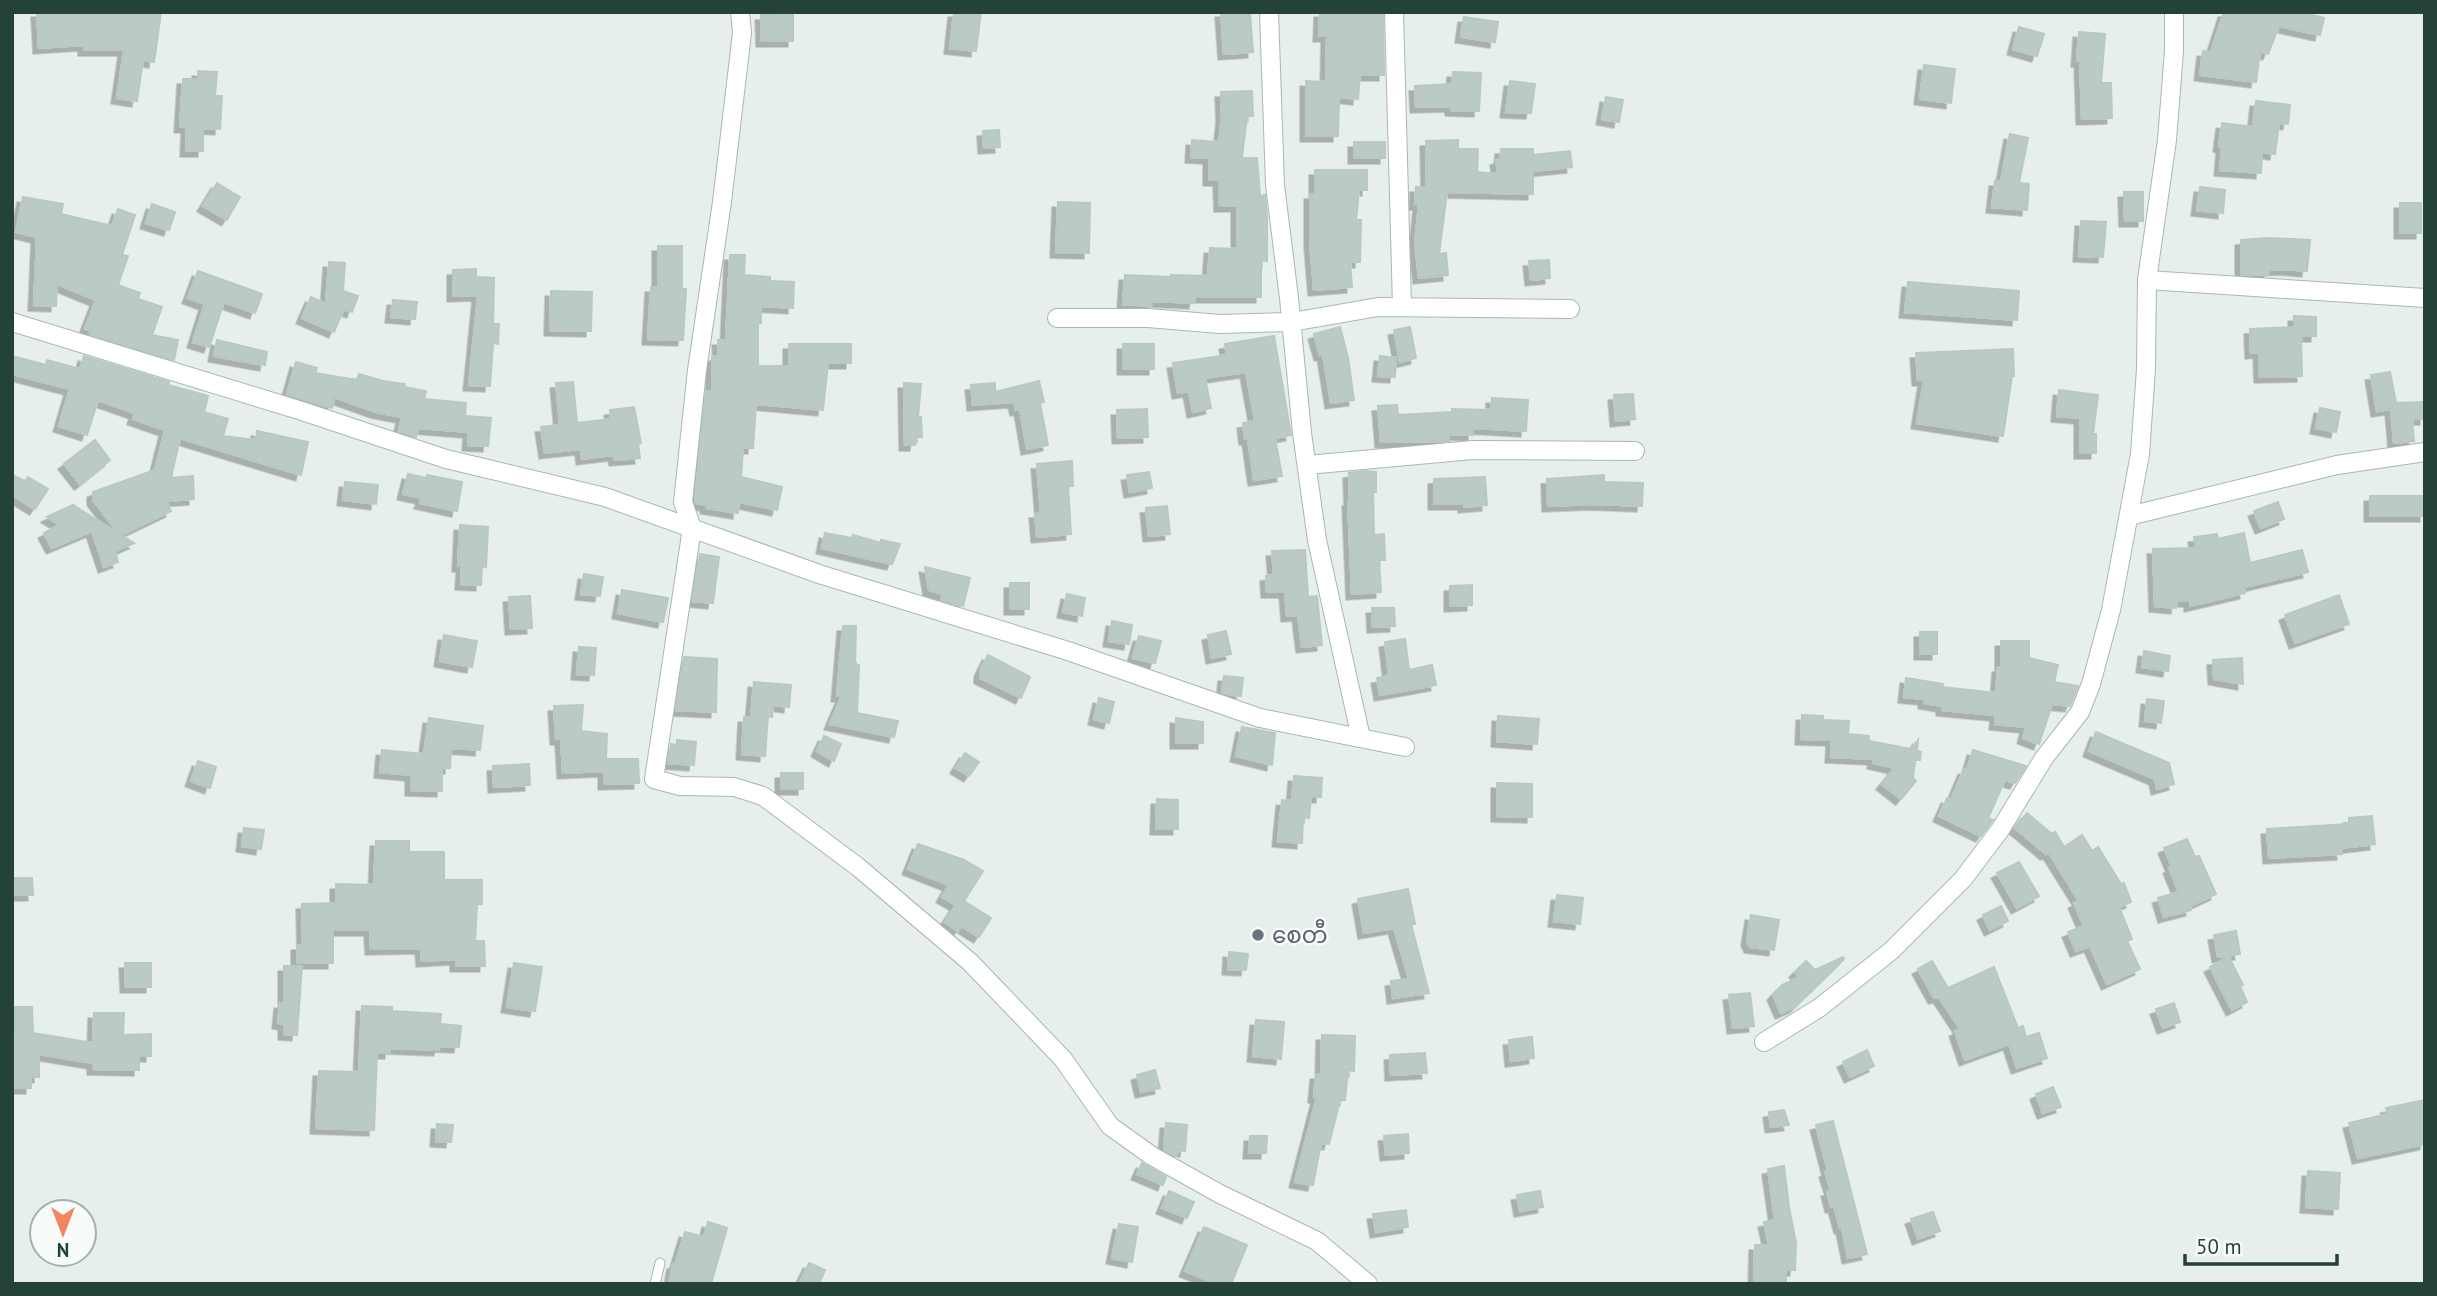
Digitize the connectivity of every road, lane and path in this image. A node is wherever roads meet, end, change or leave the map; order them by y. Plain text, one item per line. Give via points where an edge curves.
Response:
1 (740, 12) edge
2 (1269, 12) edge
3 (1394, 12) edge
4 (2174, 12) edge
5 (2147, 280) junction
6 (2425, 298) edge
7 (1402, 307) junction
8 (1570, 309) dead end
9 (1057, 318) dead end
10 (12, 322) edge
11 (1292, 322) junction
12 (1635, 451) dead end
13 (2425, 453) edge
14 (1307, 465) junction
15 (2129, 516) junction
16 (692, 528) junction
17 (1361, 738) junction
18 (1405, 747) dead end
19 (1764, 1042) dead end
20 (660, 1263) dead end
21 (655, 1284) edge
22 (1368, 1284) edge

1 - 16 street via 722,202 683,502
2 - 11 street via 1275,185
3 - 7 street
4 - 5 street via 2167,140
5 - 6 street
5 - 15 street via 2140,454
7 - 8 street
7 - 11 street
9 - 11 street
10 - 16 street via 446,459 605,497
11 - 14 street
12 - 14 street via 1473,450
13 - 15 street via 2337,465
14 - 17 street via 1317,540
15 - 19 street via 2111,610 2080,712 2044,758 2000,830 1963,879 1891,951 1819,1007
16 - 17 street via 1260,718
16 - 22 street via 654,779 680,786 734,787 763,796 858,867 970,962 1063,1059 1110,1126 1220,1194 1317,1241
17 - 18 street
20 - 21 lane

